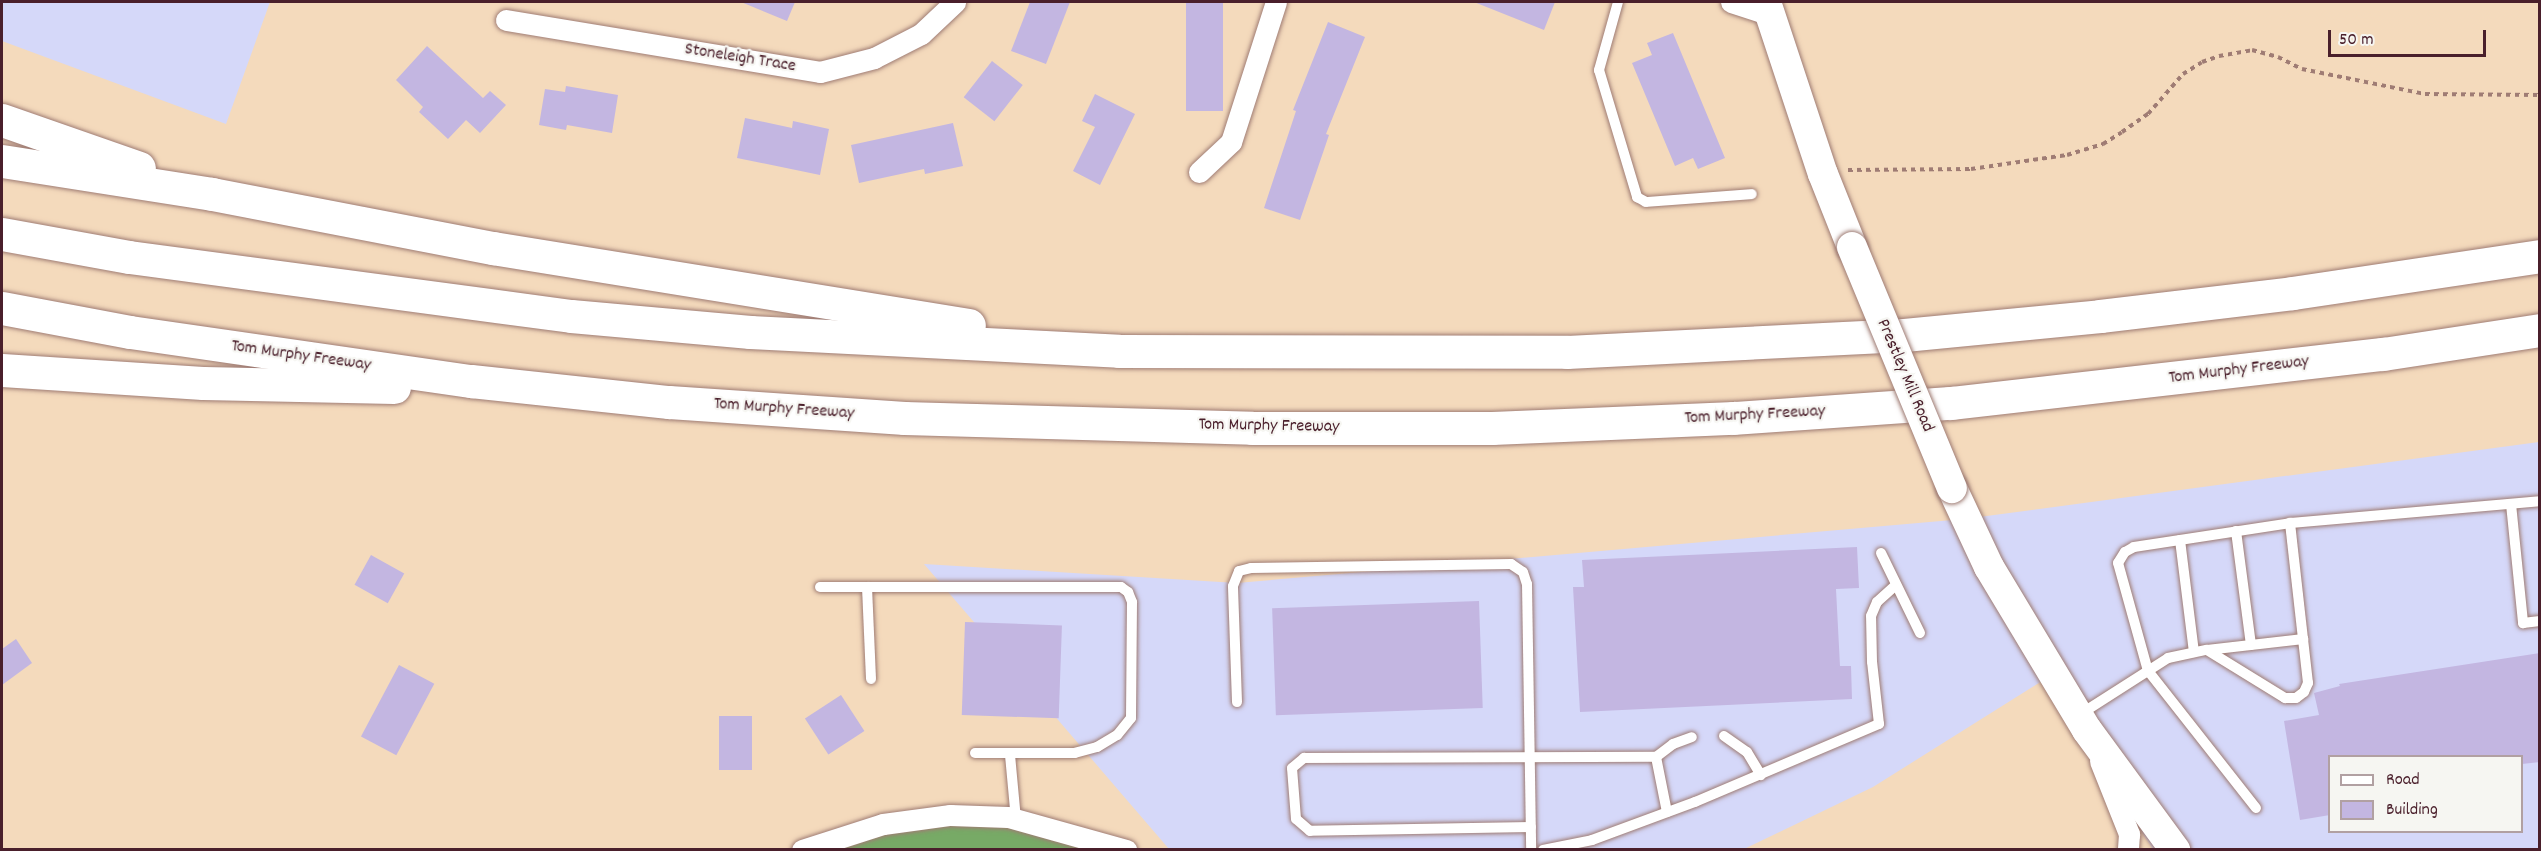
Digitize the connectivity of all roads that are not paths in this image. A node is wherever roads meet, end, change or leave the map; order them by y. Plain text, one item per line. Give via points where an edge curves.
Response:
1 (955, 2) edge
2 (1276, 2) edge
3 (1618, 2) edge
4 (1731, 2) edge
5 (1768, 8) edge
6 (506, 20) dead end
7 (2, 120) edge
8 (2, 161) edge
9 (1198, 172) dead end
10 (212, 194) junction
11 (1752, 194) dead end
12 (2, 234) edge
13 (2540, 256) edge
14 (2, 308) edge
15 (2540, 330) edge
16 (1119, 351) junction
17 (2, 370) edge
18 (471, 381) junction
19 (2540, 501) edge
20 (2511, 504) junction
21 (2290, 523) junction
22 (2236, 531) junction
23 (2180, 540) junction
24 (1881, 553) dead end
25 (1896, 585) junction
26 (820, 587) dead end
27 (867, 587) junction
28 (2540, 621) edge
29 (1920, 633) dead end
30 (2303, 639) junction
31 (2251, 645) junction
32 (2207, 650) junction
33 (2194, 652) junction
34 (2148, 671) junction
35 (871, 679) dead end
36 (1237, 702) dead end
37 (2083, 723) junction
38 (1724, 736) dead end
39 (1692, 737) dead end
40 (975, 753) dead end
41 (1011, 755) junction
42 (1530, 756) junction
43 (1656, 757) junction
44 (1761, 775) junction
45 (2256, 808) dead end
46 (1667, 812) junction
47 (1016, 820) junction
48 (1531, 827) junction
49 (801, 849) edge
50 (1126, 849) edge
51 (1531, 849) edge
52 (1543, 849) edge
53 (2128, 849) edge
54 (2175, 849) edge

1 - 6 street, Stoneleigh Trace via 921,34 874,58 820,72
2 - 9 street via 1231,142
3 - 11 lane via 1599,70 1637,197 1646,202
4 - 5 street
5 - 37 street, Prestley Mill Road, bridge via 1820,167 1952,488 1989,567
7 - 10 highway
8 - 10 highway
10 - 16 highway via 493,248
12 - 16 highway via 129,257 571,316 750,332
13 - 16 highway via 2293,293 1904,335 1567,352
14 - 18 highway, Tom Murphy Freeway via 130,332
15 - 18 highway, Tom Murphy Freeway via 2371,356 1951,403 1734,418 1492,428 1252,428 904,418 669,402
17 - 18 highway via 337,388
19 - 20 lane
20 - 21 lane
20 - 28 lane via 2523,623
21 - 22 lane
21 - 30 lane
22 - 23 lane
22 - 31 lane
23 - 33 lane
23 - 34 lane via 2134,547 2118,563
24 - 25 lane
25 - 29 lane
25 - 44 lane via 1877,602 1871,616 1879,724
26 - 27 lane
27 - 35 lane
27 - 41 lane via 1121,586 1128,592 1132,602 1131,718 1117,735 1097,747 1075,753
30 - 31 lane
30 - 32 lane via 2308,683 2296,698 2285,698
31 - 32 lane
32 - 33 lane
33 - 34 lane via 2168,658
34 - 37 lane
34 - 45 lane
36 - 42 lane via 1233,586 1239,571 1511,564 1523,572 1527,584
37 - 53 street, Prestley Mill Road via 2129,834
37 - 54 street, Prestley Mill Road
38 - 44 lane via 1747,752
39 - 43 lane via 1673,744
40 - 41 lane
41 - 47 lane
42 - 43 lane
42 - 48 lane
42 - 48 lane via 1304,758 1292,768 1296,819 1310,831
43 - 46 lane
44 - 46 lane
46 - 52 lane via 1592,840
47 - 49 street via 950,815 883,824
47 - 50 street
48 - 51 lane

